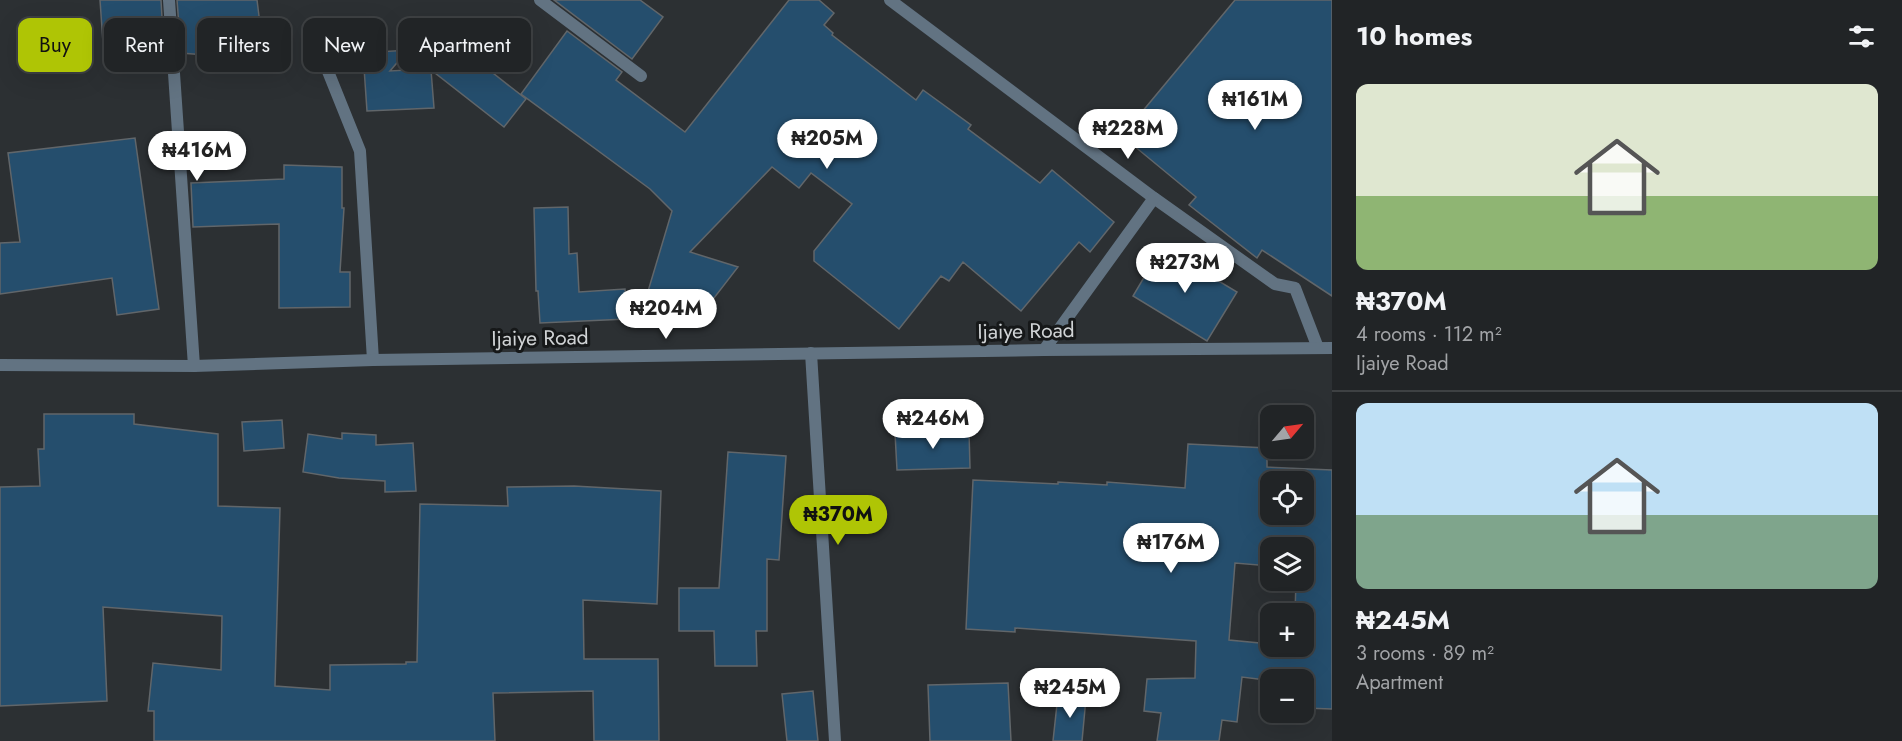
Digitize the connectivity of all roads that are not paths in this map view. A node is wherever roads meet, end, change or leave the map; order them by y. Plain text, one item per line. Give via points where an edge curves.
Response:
1 (169, 0) edge
2 (540, 0) edge
3 (890, 0) edge
4 (328, 72) edge
5 (641, 76) dead end
6 (1154, 198) junction
7 (1318, 348) junction
8 (1332, 348) edge
9 (1044, 350) junction
10 (811, 353) junction
11 (373, 360) junction
12 (0, 365) edge
13 (194, 366) junction
14 (835, 741) edge

1 - 13 street
2 - 5 street
3 - 6 street
4 - 11 street via 360,151
6 - 7 street via 1275,284 1294,288
6 - 9 street
7 - 8 street, Ijaiye Road
7 - 9 street, Ijaiye Road
9 - 10 street, Ijaiye Road
10 - 11 street, Ijaiye Road
10 - 14 street
11 - 13 street, Ijaiye Road
12 - 13 street, Ijaiye Road

